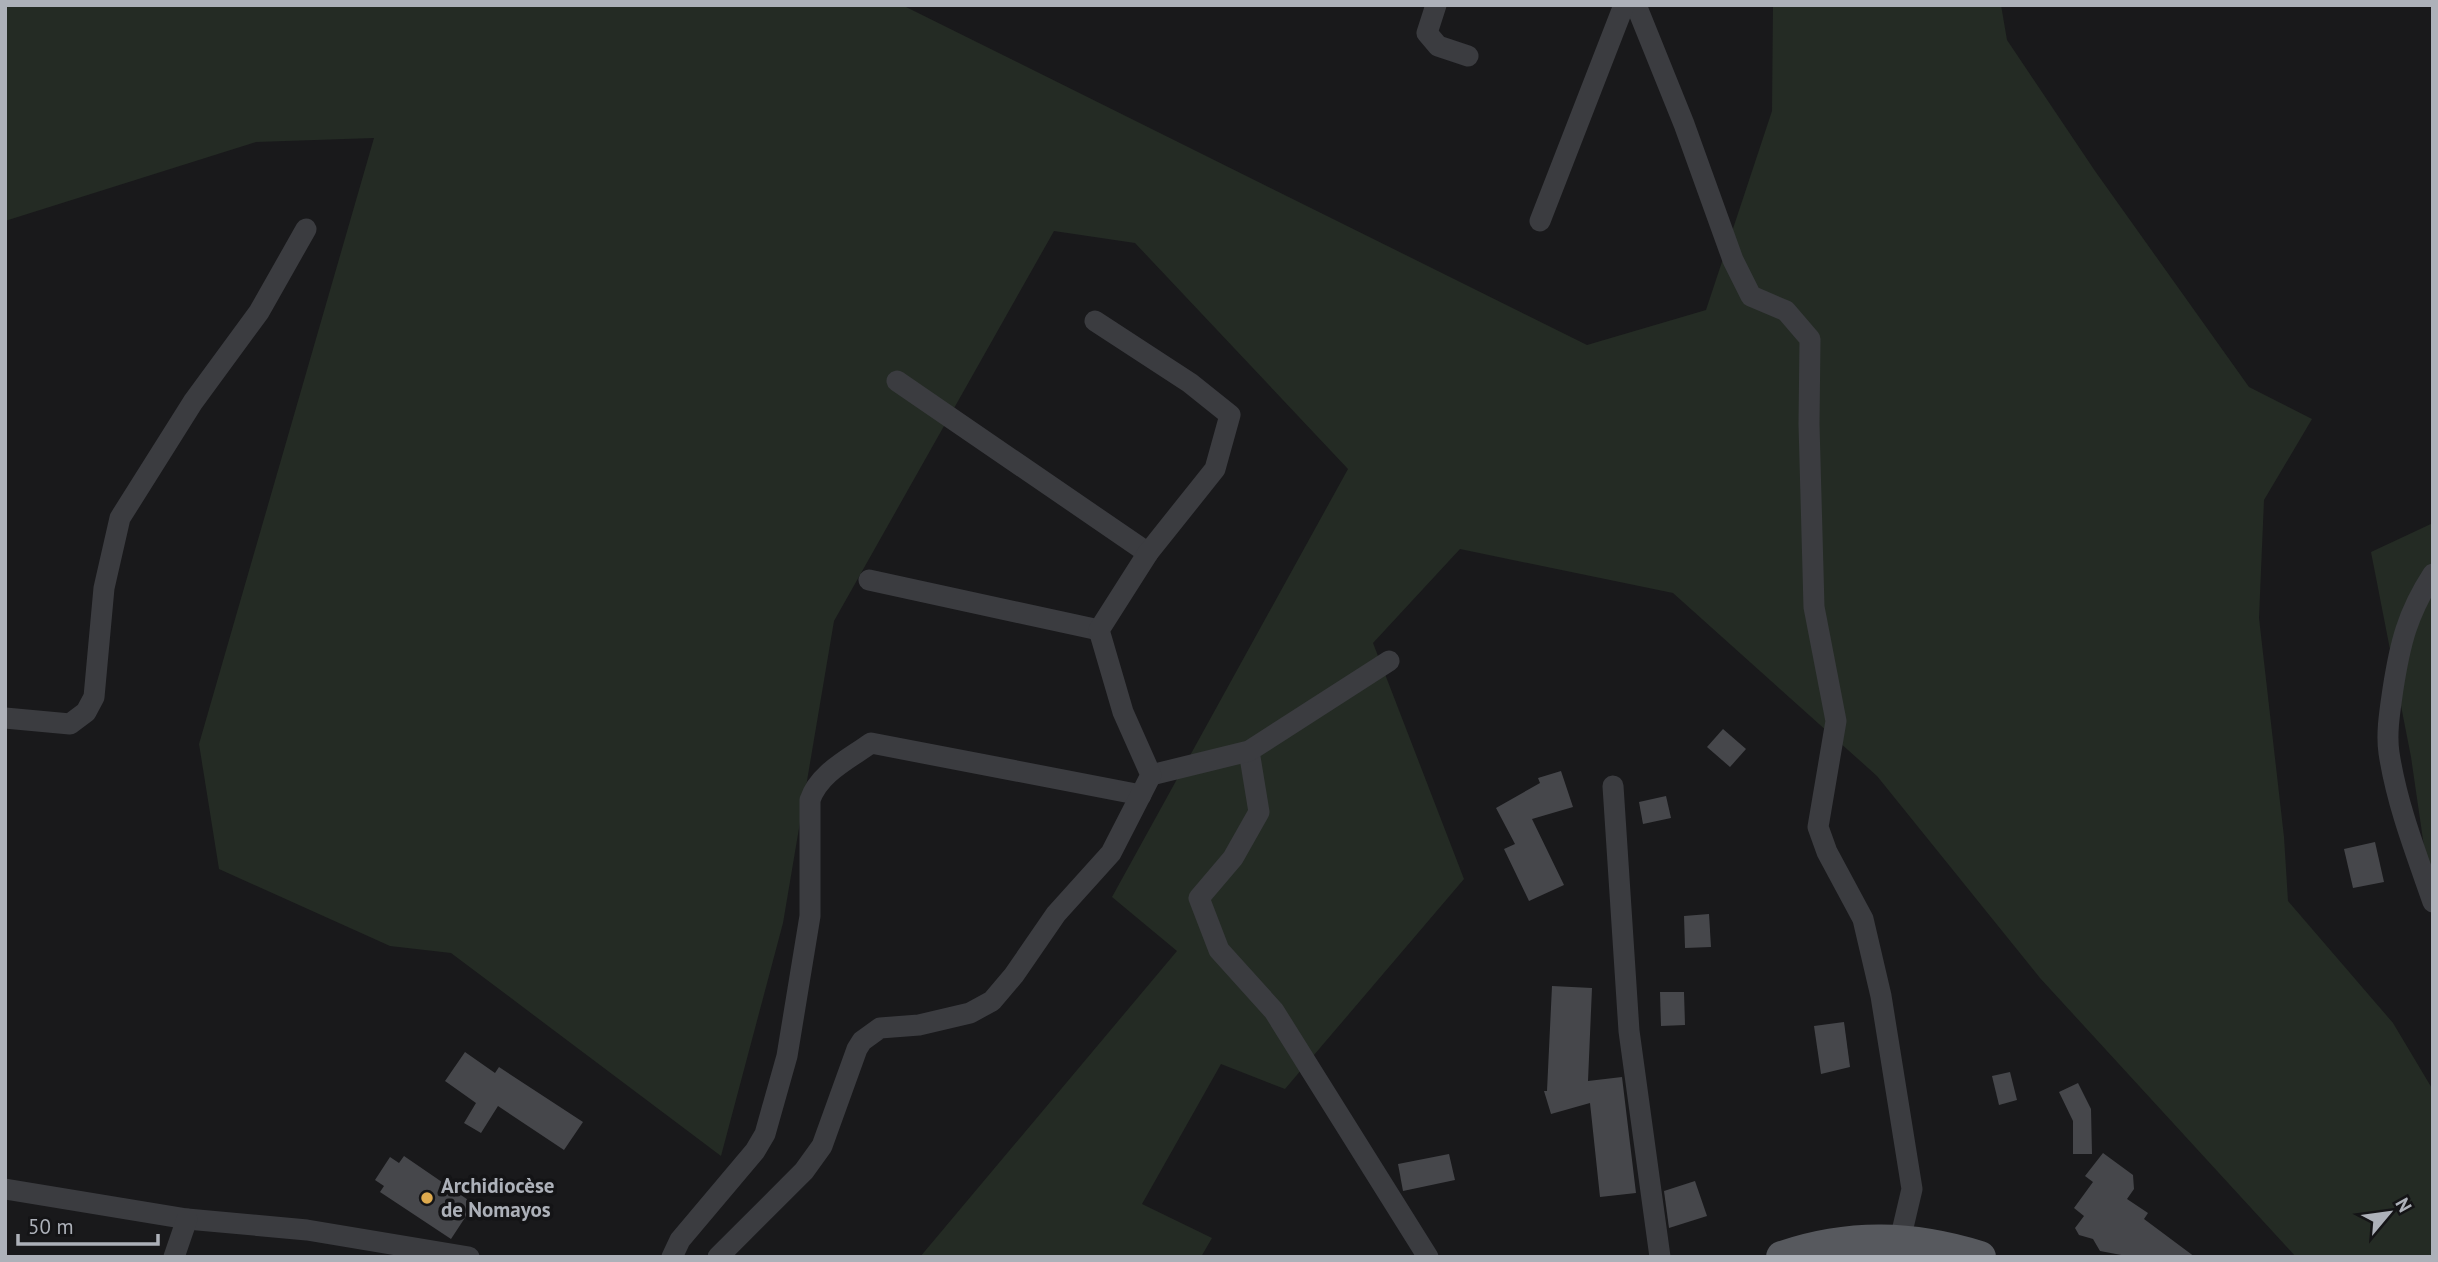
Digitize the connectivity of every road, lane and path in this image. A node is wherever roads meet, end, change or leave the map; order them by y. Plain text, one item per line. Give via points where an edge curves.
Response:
1 (1436, 5) edge
2 (1624, 5) edge
3 (1636, 5) edge
4 (1468, 56) dead end
5 (1540, 221) dead end
6 (306, 229) dead end
7 (1095, 321) dead end
8 (897, 381) dead end
9 (1148, 553) junction
10 (2433, 574) edge
11 (869, 580) dead end
12 (1099, 630) junction
13 (1389, 661) dead end
14 (5, 718) edge
15 (1249, 751) junction
16 (1152, 775) junction
17 (1613, 786) dead end
18 (1140, 795) junction
19 (2433, 902) edge
20 (5, 1189) edge
21 (187, 1219) junction
22 (1909, 1248) edge
23 (174, 1257) edge
24 (469, 1257) edge
25 (671, 1257) edge
26 (718, 1257) edge
27 (1428, 1257) edge
28 (1660, 1257) edge
29 (1782, 1257) edge
30 (1980, 1257) edge

1 - 4 street via 1427,33 1438,46
2 - 5 street
3 - 22 street via 1733,260 1751,296 1786,311 1810,339 1814,607 1836,721 1818,827 1863,919 1881,996 1912,1189
6 - 14 street via 259,313 193,402 120,518 104,588 94,697 86,712 70,724
7 - 9 street via 1230,415 1215,469
8 - 9 street
9 - 12 street
10 - 19 street via 2418,597 2401,643 2389,714 2389,750 2401,812
11 - 12 street
12 - 16 street via 1123,712
13 - 15 street
15 - 16 street
15 - 27 street via 1259,811 1233,858 1199,898 1219,950 1274,1012
16 - 18 street
17 - 28 street via 1629,1031
18 - 25 street via 871,743 824,777 810,800 810,916 788,1056 765,1134
18 - 26 street via 1111,853 1056,914 992,1001 970,1013 880,1028 862,1041 822,1146 804,1171
20 - 21 street
21 - 23 street
21 - 24 street via 307,1230
22 - 29 main road via 1852,1241
22 - 30 main road via 1957,1250

